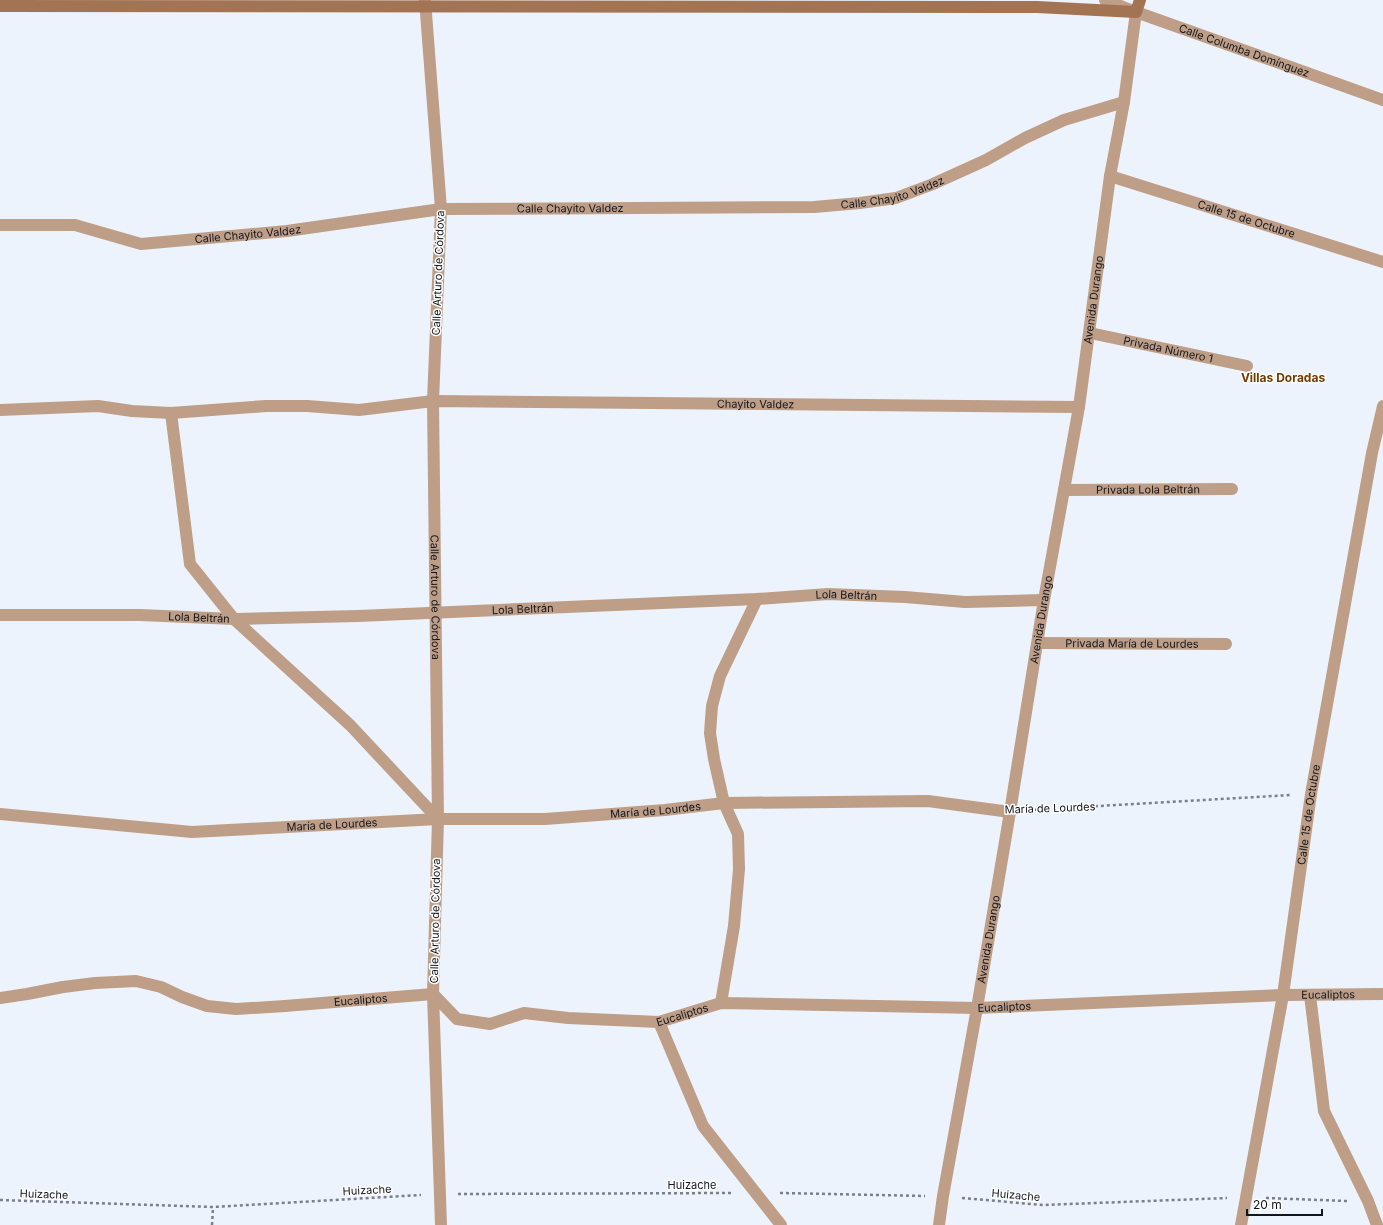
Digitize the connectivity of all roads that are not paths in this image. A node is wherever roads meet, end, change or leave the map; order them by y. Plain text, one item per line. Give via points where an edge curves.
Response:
1 (1105, 0) edge
2 (1140, 0) edge
3 (426, 3) edge
4 (0, 6) edge
5 (1136, 12) junction
6 (1383, 100) edge
7 (1124, 102) junction
8 (1110, 176) junction
9 (441, 209) junction
10 (0, 225) edge
11 (1383, 262) edge
12 (1090, 332) junction
13 (1247, 366) dead end
14 (433, 401) junction
15 (1383, 406) edge
16 (1079, 407) junction
17 (0, 410) edge
18 (171, 413) junction
19 (1378, 454) edge
20 (1232, 489) dead end
21 (1064, 490) junction
22 (757, 599) junction
23 (1044, 600) junction
24 (436, 613) junction
25 (0, 615) edge
26 (234, 619) junction
27 (1038, 643) junction
28 (1226, 644) dead end
29 (724, 803) junction
30 (1010, 812) junction
31 (0, 814) edge
32 (438, 819) junction
33 (433, 994) junction
34 (1383, 994) edge
35 (1283, 995) junction
36 (1310, 995) junction
37 (0, 998) edge
38 (721, 1003) junction
39 (977, 1008) junction
40 (659, 1022) junction
41 (441, 1225) edge
42 (781, 1225) edge
43 (939, 1225) edge
44 (1241, 1225) edge
45 (1377, 1225) edge

1 - 5 street, Calle Columba Domínguez
2 - 5 street
3 - 4 street
3 - 5 street via 1029,6
3 - 9 street, Calle Arturo de Córdova
5 - 6 street, Calle Columba Domínguez
5 - 7 street, Avenida Durango
7 - 8 street, Avenida Durango
7 - 9 street, Calle Chayito Valdez via 1064,120 1024,138 986,160 896,198 814,207
8 - 11 street, Calle 15 de Octubre
8 - 12 street, Avenida Durango
9 - 10 street, Calle Chayito Valdez via 287,231 141,244 75,225
9 - 14 street, Calle Arturo de Córdova
12 - 13 street, Privada Número 1
12 - 16 street, Avenida Durango
14 - 16 street, Chayito Valdez
14 - 18 street via 359,410 266,406
14 - 24 street, Calle Arturo de Córdova
15 - 19 street, Calle 15 de Octubre
16 - 21 street, Avenida Durango
17 - 18 street via 98,406
18 - 26 street via 190,564
19 - 35 street, Calle 15 de Octubre via 1311,794
20 - 21 street, Privada Lola Beltrán
21 - 23 street, Avenida Durango
22 - 23 street, Lola Beltrán via 828,594 965,602
22 - 24 street, Lola Beltrán
22 - 29 street via 720,676 712,706 710,733
23 - 27 street, Avenida Durango
24 - 26 street, Lola Beltrán
24 - 32 street, Calle Arturo de Córdova
25 - 26 street, Lola Beltrán via 140,615
26 - 32 street via 350,725
27 - 28 street, Privada María de Lourdes
27 - 30 street, Avenida Durango
29 - 30 street, María de Lourdes via 928,801
29 - 32 street, María de Lourdes via 545,819
29 - 38 street via 738,834 739,869 734,926
30 - 39 street, Avenida Durango
31 - 32 street, María de Lourdes via 192,832
32 - 33 street, Calle Arturo de Córdova
33 - 37 street, Eucaliptos via 236,1009 207,1006 161,987 136,981 95,983
33 - 40 street, Eucaliptos via 456,1019 490,1024 524,1013 568,1018
33 - 41 street, Calle Arturo de Córdova
34 - 36 street, Eucaliptos
35 - 36 street, Eucaliptos
35 - 39 street, Eucaliptos
35 - 44 street, Calle 15 de Octubre
36 - 45 street via 1324,1111
38 - 39 street, Eucaliptos
38 - 40 street, Eucaliptos
39 - 43 street, Avenida Durango
40 - 42 street via 703,1126

